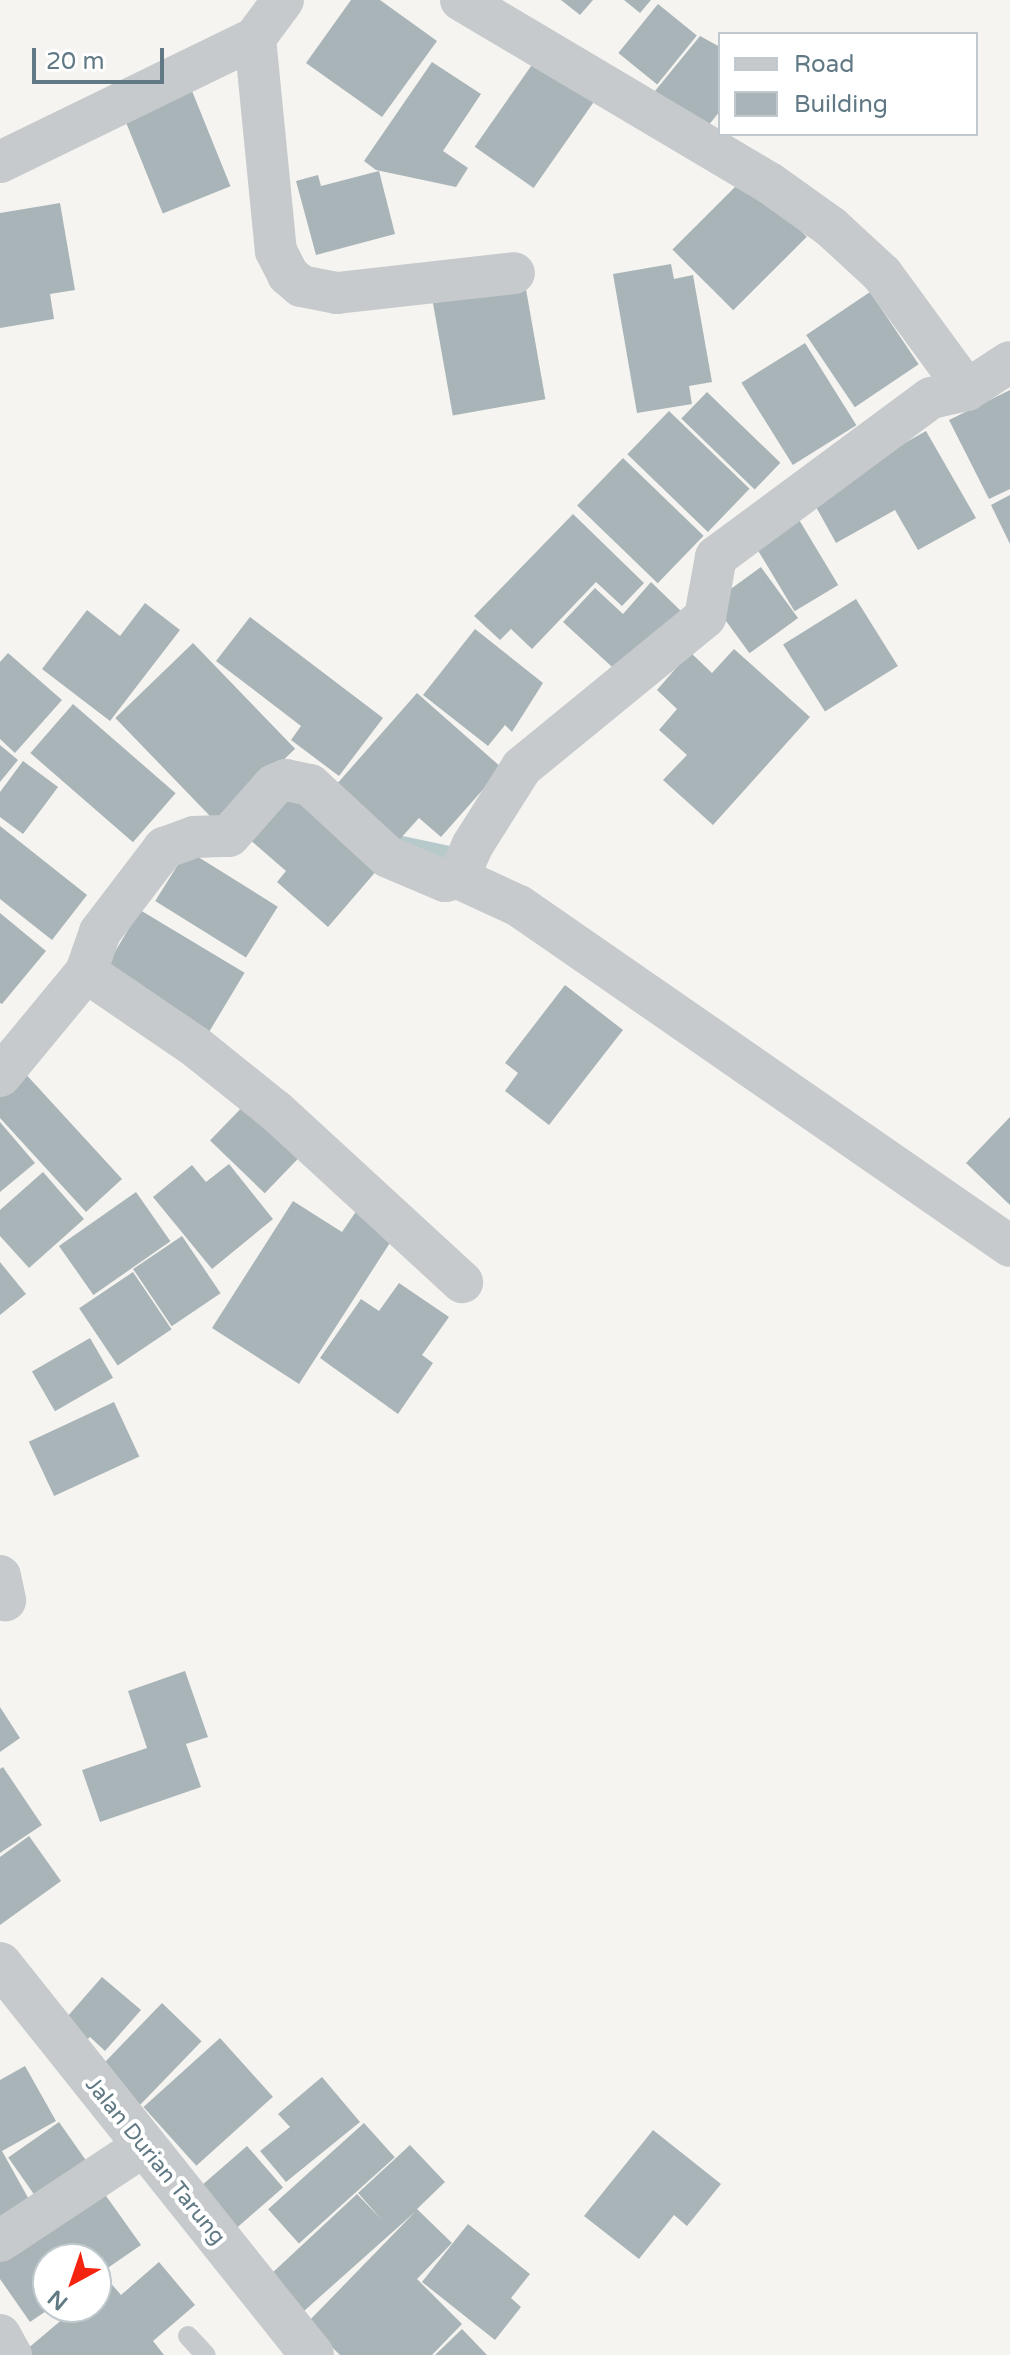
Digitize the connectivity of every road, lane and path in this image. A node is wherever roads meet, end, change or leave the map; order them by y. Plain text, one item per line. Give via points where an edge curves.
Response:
1 (283, 0) edge
2 (461, 0) edge
3 (255, 38) junction
4 (0, 162) edge
5 (514, 273) dead end
6 (1010, 362) edge
7 (967, 390) junction
8 (463, 865) junction
9 (86, 972) junction
10 (0, 1076) edge
11 (1010, 1246) edge
12 (462, 1282) dead end
13 (0, 1964) edge
14 (142, 2147) junction
15 (0, 2241) edge
16 (0, 2335) edge
17 (188, 2336) dead end
18 (297, 2349) edge
19 (11, 2355) edge
20 (206, 2355) edge

1 - 3 street
2 - 7 street via 771,184 831,227 890,284
3 - 4 street
3 - 5 street via 276,251 288,275 301,286 337,293
6 - 7 street
7 - 8 street via 931,398 716,557 712,606 705,617 522,767
8 - 9 street via 445,881 388,857 310,785 286,780 274,785 229,836 194,837 164,848 100,932
8 - 11 street
9 - 10 street
9 - 12 street via 196,1047 276,1111
13 - 14 street, Jalan Durian Tarung
14 - 15 street
14 - 18 street, Jalan Durian Tarung
16 - 19 street
17 - 20 lane

